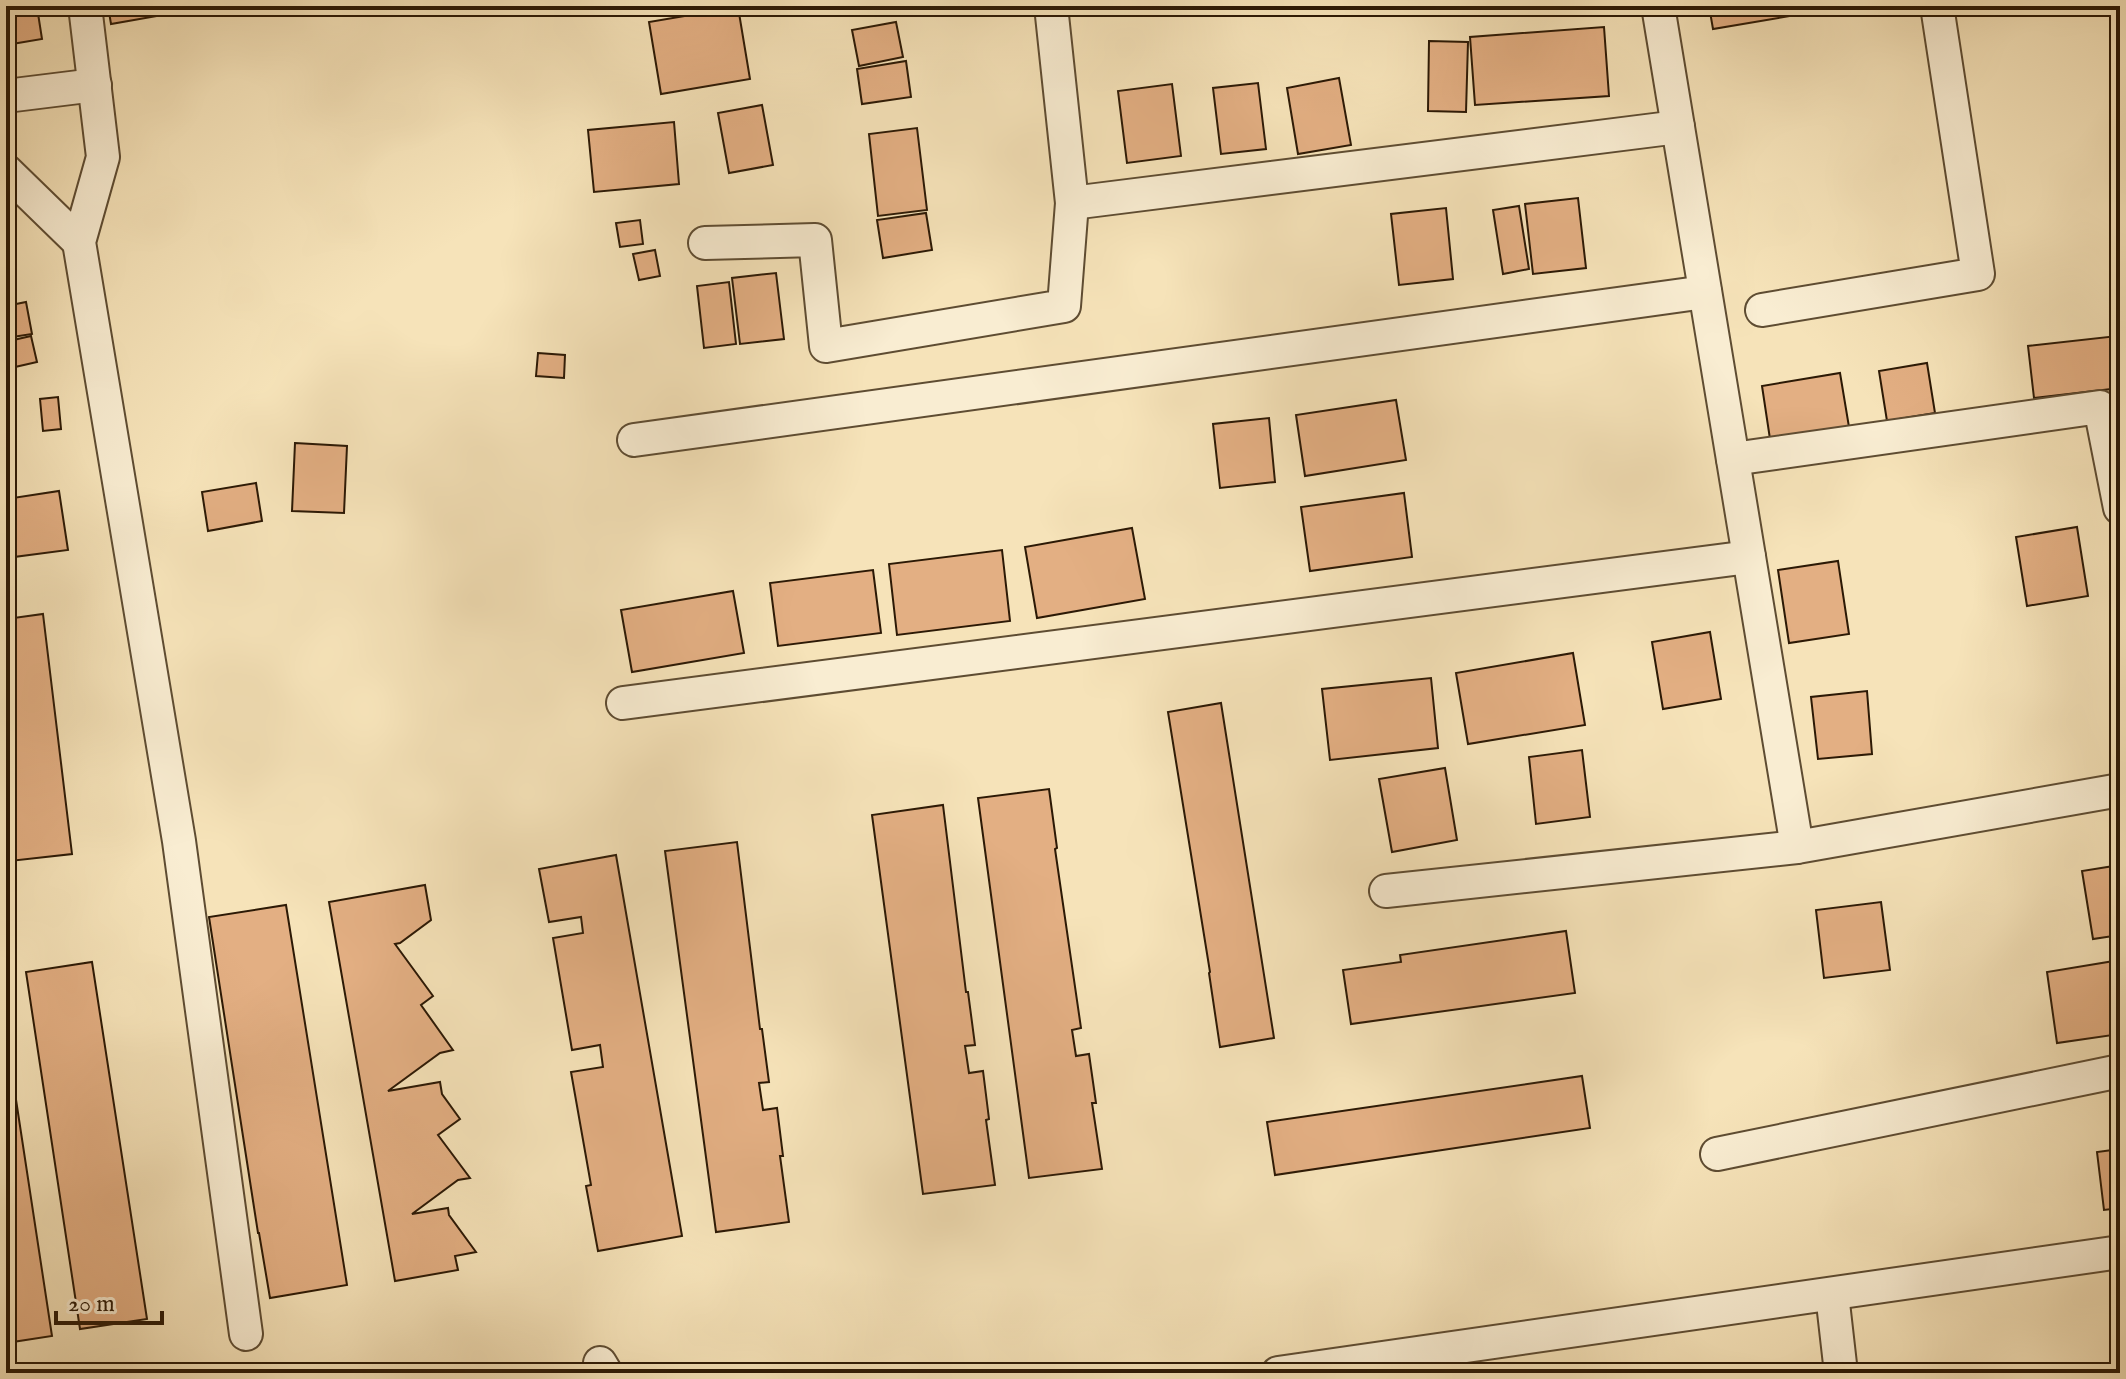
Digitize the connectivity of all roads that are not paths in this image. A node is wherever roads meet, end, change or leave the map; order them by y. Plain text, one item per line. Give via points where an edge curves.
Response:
1 (85, 6) edge
2 (1051, 6) edge
3 (1658, 6) edge
4 (1937, 6) edge
5 (95, 85) junction
6 (6, 96) edge
7 (1678, 127) junction
8 (6, 171) edge
9 (1072, 203) junction
10 (79, 242) junction
11 (705, 243) dead end
12 (1705, 292) junction
13 (1762, 310) dead end
14 (634, 440) dead end
15 (1733, 459) junction
16 (2120, 508) edge
17 (1749, 557) junction
18 (623, 703) dead end
19 (2120, 790) edge
20 (1797, 847) junction
21 (1386, 891) dead end
22 (2120, 1071) edge
23 (1717, 1154) dead end
24 (2120, 1252) edge
25 (1832, 1294) junction
26 (246, 1334) dead end
27 (1278, 1373) edge
28 (1841, 1373) edge

1 - 5 street
2 - 9 street
3 - 7 street
4 - 13 street via 1978,274
5 - 6 street
5 - 10 street via 103,157
7 - 9 street
7 - 12 street
8 - 10 street
9 - 11 street via 1064,306 826,346 815,240
10 - 26 street via 179,841
12 - 14 street
12 - 15 street
15 - 16 street via 2100,407
15 - 17 street
17 - 18 street
17 - 20 street
19 - 20 street
20 - 21 street
22 - 23 street
24 - 25 street
25 - 27 street
25 - 28 street

